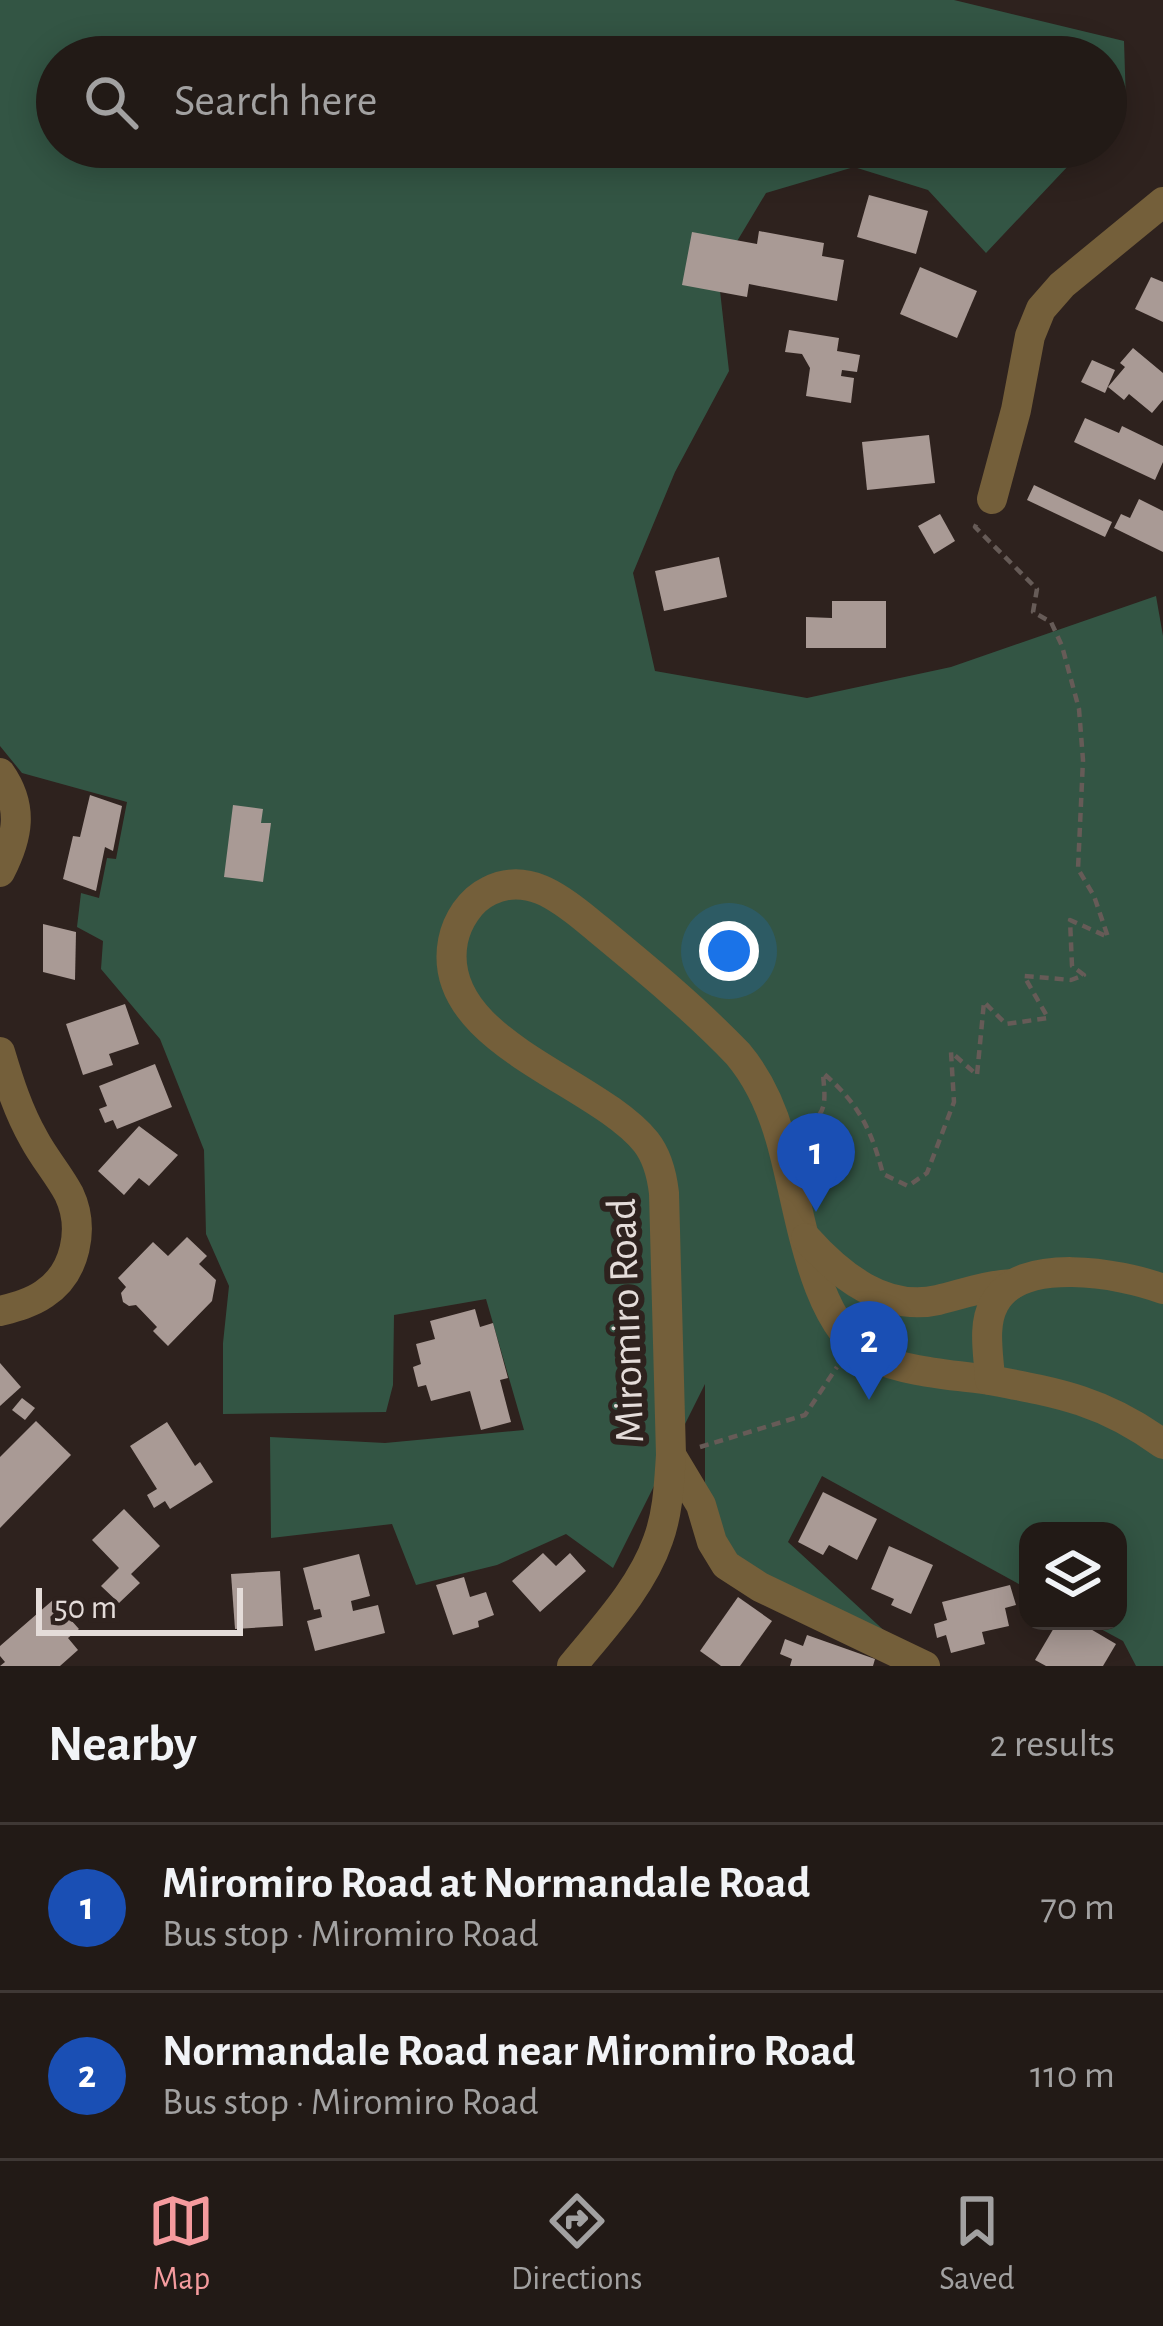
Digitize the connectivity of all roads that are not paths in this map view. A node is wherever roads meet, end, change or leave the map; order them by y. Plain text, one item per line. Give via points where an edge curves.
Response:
1 (1163, 202) edge
2 (992, 499) road end
3 (0, 772) edge
4 (0, 872) edge
5 (0, 1052) edge
6 (806, 1238) junction
7 (1013, 1284) junction
8 (1163, 1288) edge
9 (0, 1311) edge
10 (990, 1380) junction
11 (1163, 1444) edge
12 (671, 1455) junction
13 (572, 1666) edge
14 (925, 1666) edge

1 - 2 street via 1041,309
3 - 4 street via 18,814
5 - 9 street via 28,1129 70,1196 77,1229 56,1284
6 - 7 street via 854,1281 894,1300 929,1302
6 - 10 street, Miromiro Road via 828,1307 852,1343 892,1364
6 - 12 street, Miromiro Road via 779,1133 739,1054 567,904 509,884 480,896 455,932 451,957 469,1009 632,1128 656,1161 664,1193
7 - 8 street via 1094,1274
7 - 10 street via 989,1318
10 - 11 street via 1093,1403
12 - 13 street, Miromiro Road via 666,1510 650,1558
12 - 14 street via 726,1565

